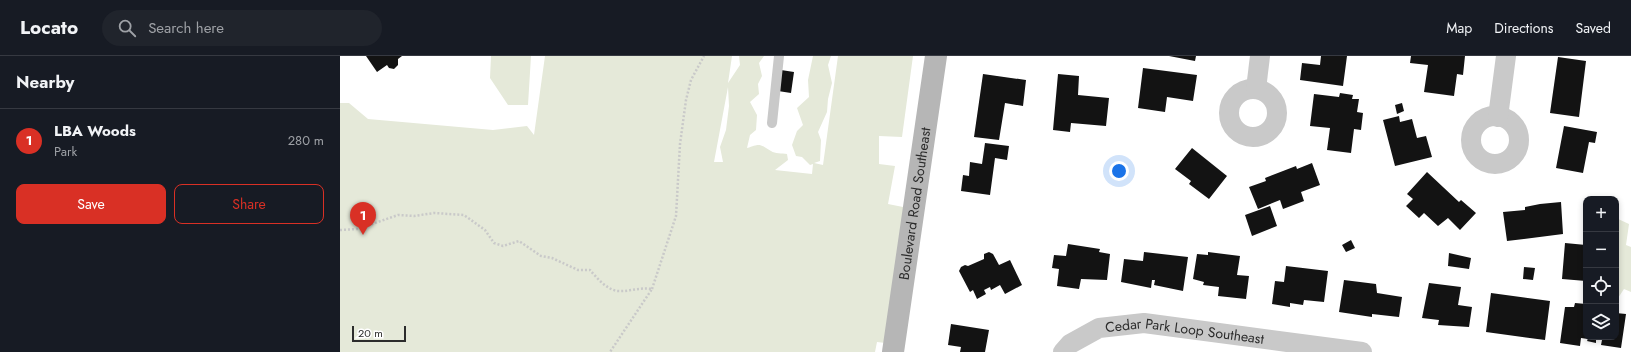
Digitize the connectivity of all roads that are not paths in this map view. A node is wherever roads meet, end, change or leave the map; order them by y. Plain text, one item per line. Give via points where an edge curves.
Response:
1 (779, 56) edge
2 (936, 56) edge
3 (1260, 56) edge
4 (1506, 56) edge
5 (1256, 89) dead end
6 (1498, 117) dead end
7 (772, 123) dead end
8 (893, 352) edge
9 (1063, 352) edge
10 (1362, 352) edge

1 - 7 lane
2 - 8 street, Boulevard Road Southeast
3 - 5 street
4 - 6 street
9 - 10 street, Cedar Park Loop Southeast via 1070,344 1099,328 1144,323

